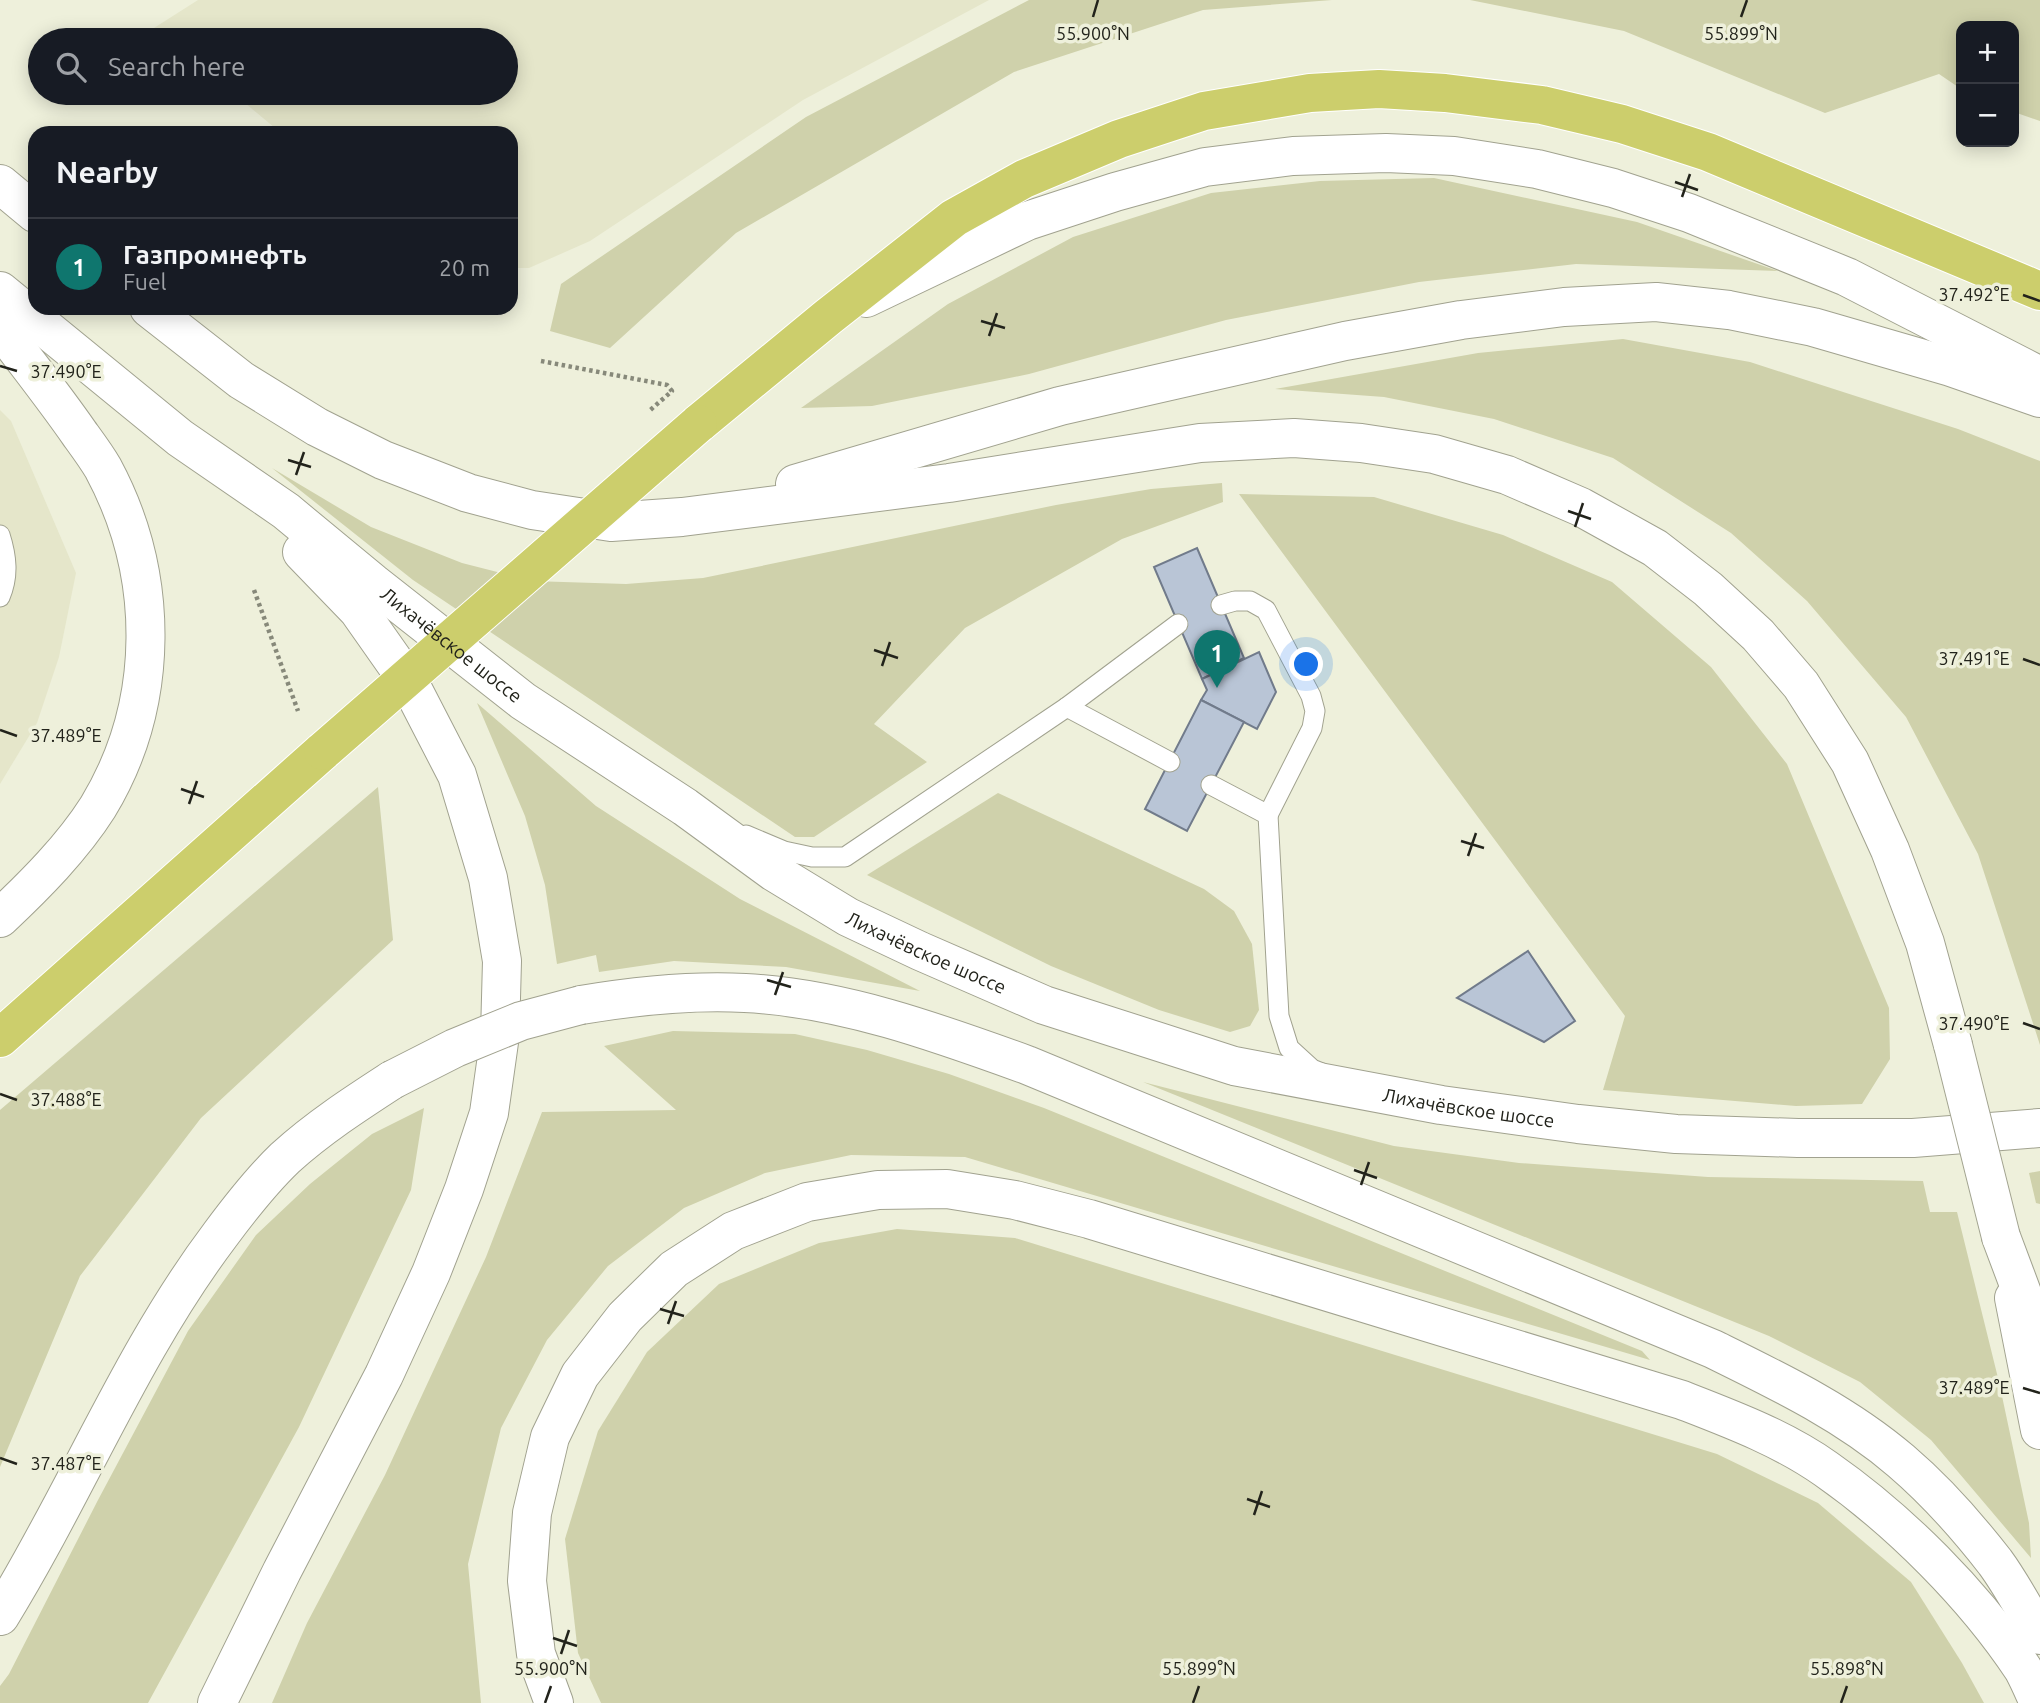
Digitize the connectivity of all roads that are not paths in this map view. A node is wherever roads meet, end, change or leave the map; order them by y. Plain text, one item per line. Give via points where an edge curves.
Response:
1 (0, 184) edge
2 (28, 207) edge
3 (2040, 290) edge
4 (0, 291) edge
5 (28, 314) edge
6 (29, 315) edge
7 (158, 315) edge
8 (828, 317) junction
9 (0, 327) edge
10 (2040, 376) edge
11 (2040, 398) edge
12 (180, 439) junction
13 (682, 517) junction
14 (0, 535) edge
15 (0, 597) edge
16 (1222, 605) dead end
17 (1178, 624) dead end
18 (1067, 707) junction
19 (1170, 762) dead end
20 (1211, 785) dead end
21 (685, 807) junction
22 (1268, 815) junction
23 (0, 918) edge
24 (0, 1038) edge
25 (1371, 1093) junction
26 (2040, 1128) edge
27 (2002, 1241) junction
28 (2040, 1340) edge
29 (2040, 1430) edge
30 (0, 1616) edge
31 (2040, 1635) edge
32 (218, 1703) edge
33 (554, 1703) edge
34 (2039, 1703) edge

1 - 2 main road
3 - 8 highway via 1708,152 1622,124 1542,105 1380,89 1310,93 1204,111 1024,178 954,218
4 - 5 main road, Лихачёвское шоссе
6 - 12 main road, Лихачёвское шоссе
7 - 13 main road via 241,380 317,427 383,460 468,493 532,510 611,522
8 - 10 main road via 1027,221 1205,167 1293,156 1454,156 1537,169 1689,213 1847,277
8 - 24 highway, bridge via 698,424
9 - 23 main road via 102,467 126,519 146,616 145,667 122,759 97,807 66,849
11 - 13 main road via 1813,327 1729,310 1656,302 1564,307 1345,341 1060,406
12 - 21 main road, Лихачёвское шоссе via 286,511 523,701
12 - 32 main road via 314,563 358,610 410,684 457,775 488,878 502,961 500,1035 489,1113 464,1189 384,1375
13 - 27 main road, bridge via 949,483 1199,443 1294,438 1434,454 1507,475 1581,507 1655,548 1758,635 1801,685 1850,762 1891,850 1925,943
14 - 15 lane via 7,567
16 - 22 lane via 1250,601 1266,610 1315,711 1312,727
17 - 18 lane
18 - 19 lane
18 - 21 lane via 845,857 812,858 784,851
20 - 22 lane
21 - 25 main road, Лихачёвское шоссе via 774,872 848,917 1044,1005 1234,1066
22 - 25 lane via 1279,1016 1289,1048 1312,1069
25 - 26 main road, Лихачёвское шоссе via 1676,1134 1913,1139
27 - 28 main road
27 - 29 main road
30 - 31 main road, bridge via 167,1309 242,1205 285,1159 332,1119 455,1048 521,1021 581,1005 693,992 795,999 938,1033 1027,1065 1713,1349 1792,1388 1901,1461 1996,1564
33 - 34 main road via 536,1654 531,1617 527,1581 532,1513 550,1437 580,1375 625,1317 674,1269 733,1231 807,1202 878,1190 920,1189 1015,1200 1089,1219 1682,1400 1754,1428 1825,1468 1896,1524 1987,1621 2024,1671

